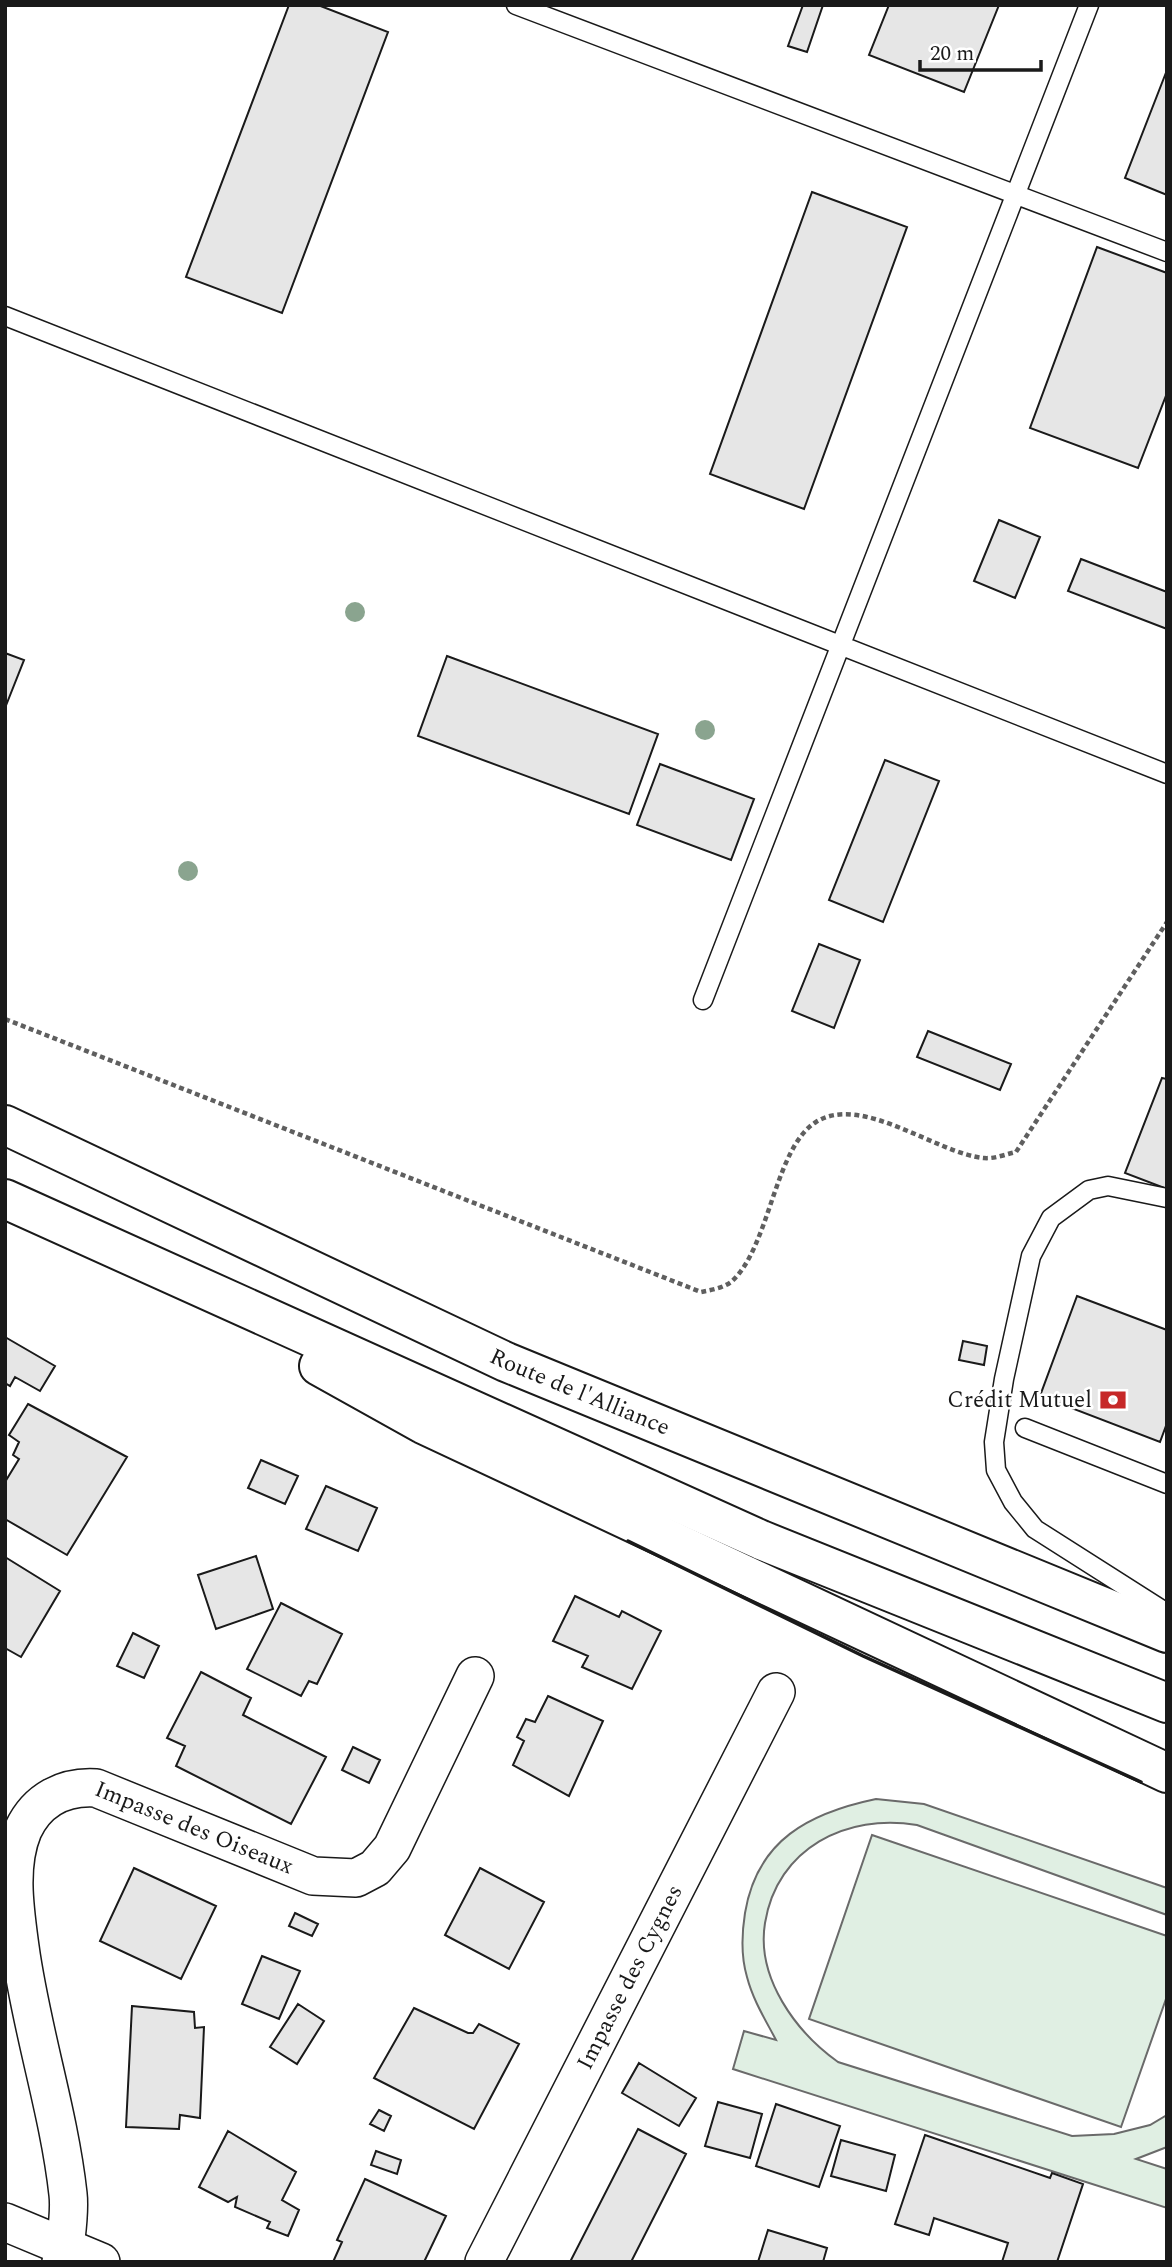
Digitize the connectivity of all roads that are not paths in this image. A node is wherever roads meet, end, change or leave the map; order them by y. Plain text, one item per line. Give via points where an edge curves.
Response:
1 (516, 5) edge
2 (1089, 5) edge
3 (1015, 194) junction
4 (1167, 252) edge
5 (5, 316) edge
6 (839, 645) junction
7 (1167, 774) edge
8 (704, 1000) dead end
9 (5, 1125) edge
10 (1167, 1198) edge
11 (5, 1199) edge
12 (91, 1238) junction
13 (1025, 1428) dead end
14 (1167, 1484) edge
15 (1167, 1613) edge
16 (1167, 1633) edge
17 (475, 1676) dead end
18 (776, 1692) dead end
19 (1167, 1703) edge
20 (1167, 1773) edge
21 (5, 2222) edge
22 (63, 2254) edge
23 (101, 2262) edge
24 (484, 2262) edge

1 - 3 lane
2 - 3 lane
3 - 4 lane
3 - 6 lane
5 - 6 lane
6 - 7 lane
6 - 8 lane
9 - 16 highway, Route de l'Alliance via 506,1362
10 - 15 lane via 1108,1186 1089,1190 1051,1218 1031,1256 995,1442 996,1470 1013,1502 1035,1528
11 - 12 highway
12 - 19 highway via 761,1540
12 - 20 highway via 423,1424
13 - 14 lane
17 - 22 street, Impasse des Oiseaux via 392,1847 375,1868 356,1878 313,1876 96,1788 62,1791 34,1812 18,1850 14,1898 26,1993 68,2194
18 - 24 street, Impasse des Cygnes
21 - 22 street
22 - 23 street

